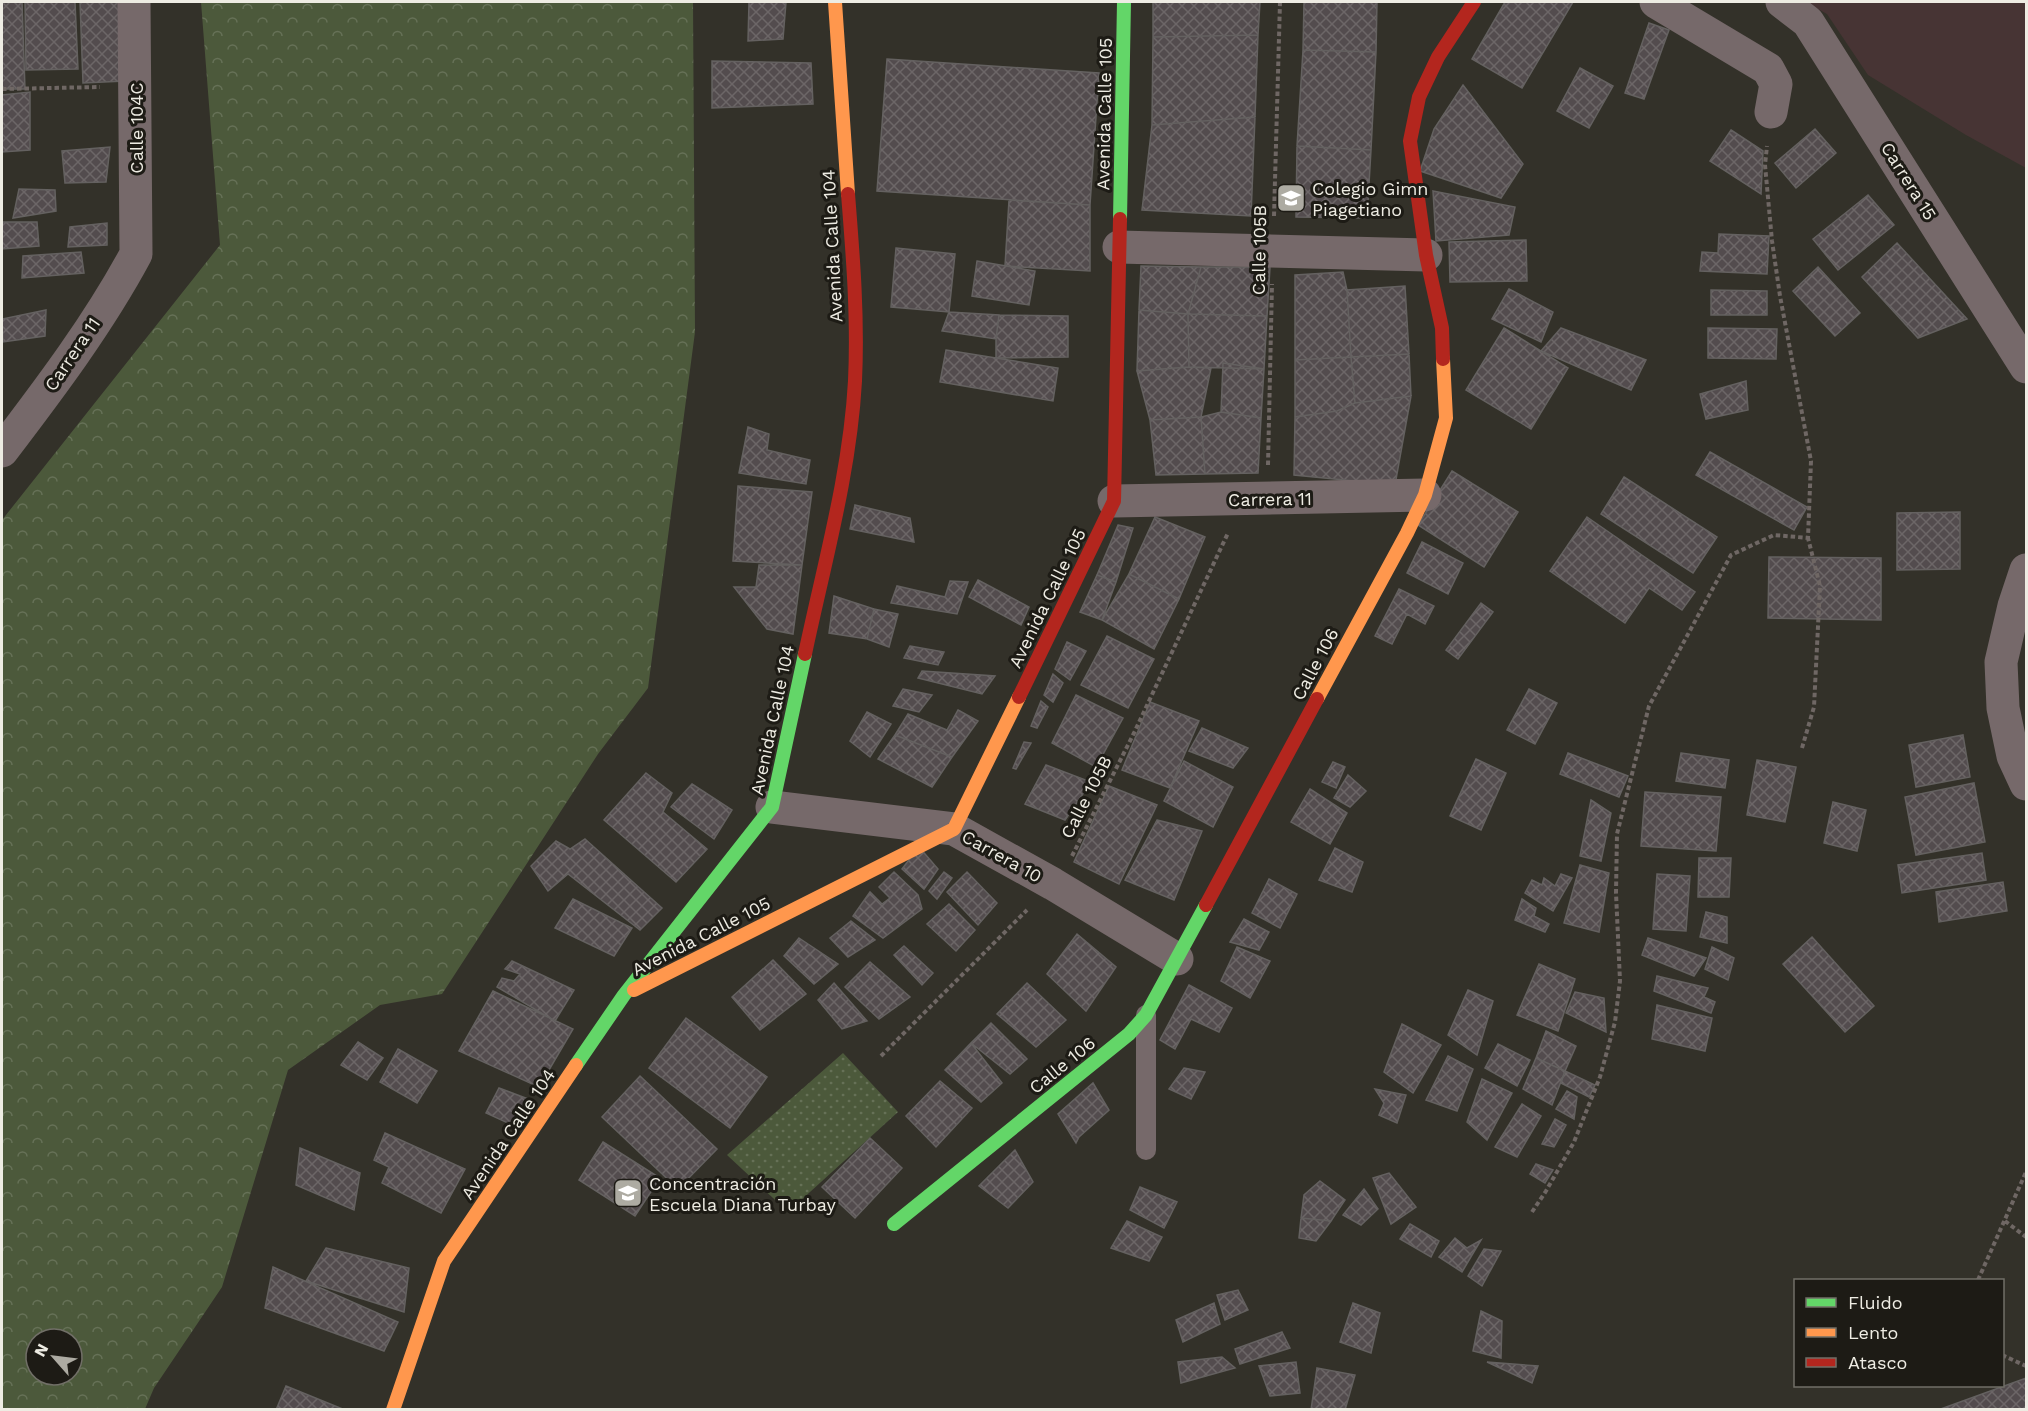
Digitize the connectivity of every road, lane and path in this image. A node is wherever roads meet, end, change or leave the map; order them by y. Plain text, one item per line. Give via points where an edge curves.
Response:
1 (134, 2) edge
2 (835, 2) edge
3 (1124, 2) edge
4 (1280, 2) edge
5 (1474, 2) edge
6 (1656, 2) edge
7 (1782, 2) edge
8 (135, 86) junction
9 (2, 89) edge
10 (1771, 112) joint
11 (1119, 247) junction
12 (1273, 251) junction
13 (136, 254) joint
14 (1426, 255) junction
15 (2026, 368) edge
16 (2, 451) edge
17 (1425, 495) junction
18 (1256, 499) junction
19 (1114, 501) junction
20 (1808, 538) junction
21 (2026, 570) edge
22 (1802, 748) dead end
23 (2026, 784) edge
24 (772, 807) junction
25 (954, 829) junction
26 (1053, 884) junction
27 (1177, 959) junction
28 (624, 995) junction
29 (1146, 1015) junction
30 (881, 1056) dead end
31 (1146, 1150) dead end
32 (2026, 1172) edge
33 (1532, 1212) dead end
34 (2005, 1221) junction
35 (894, 1224) dead end
36 (2026, 1237) edge
37 (1978, 1279) edge
38 (2004, 1356) edge
39 (2026, 1366) edge
40 (393, 1410) edge

1 - 8 street, Calle 104C
2 - 24 main road, Avenida Calle 104 via 855,292 855,381 845,468
3 - 11 main road, Avenida Calle 105
4 - 12 path, Calle 105B
5 - 14 main road, Calle 106 via 1438,57 1419,97 1410,141
6 - 10 street via 1768,69 1776,84
7 - 15 street, Carrera 15 via 1808,22
8 - 9 path
8 - 13 street, Calle 104C
10 - 20 path via 1765,165 1780,296 1810,461
11 - 12 street
11 - 19 main road, Avenida Calle 105
12 - 14 street
12 - 18 path, Calle 105B
13 - 16 street, Carrera 11 via 121,283
14 - 17 main road, Calle 106 via 1442,328 1446,418
17 - 18 street, Carrera 11
17 - 27 main road, Calle 106
18 - 19 street, Carrera 11
18 - 26 path, Calle 105B via 1070,860
19 - 25 main road, Avenida Calle 105
20 - 22 path via 1820,586 1814,707
20 - 33 path via 1774,535 1731,555 1649,706 1617,834 1620,981 1616,1022 1600,1077 1574,1142
21 - 23 street via 2001,662 2003,708 2013,756
24 - 25 street, Carrera 10
24 - 28 main road, Avenida Calle 104
25 - 26 street, Carrera 10
25 - 28 main road, Avenida Calle 105
26 - 27 street, Carrera 10
26 - 30 path, Calle 105B
27 - 29 main road, Calle 106
28 - 40 main road, Avenida Calle 104 via 444,1261
29 - 31 lane
29 - 35 main road, Calle 106 via 1129,1034
32 - 34 path
34 - 36 path
34 - 37 path
38 - 39 path

